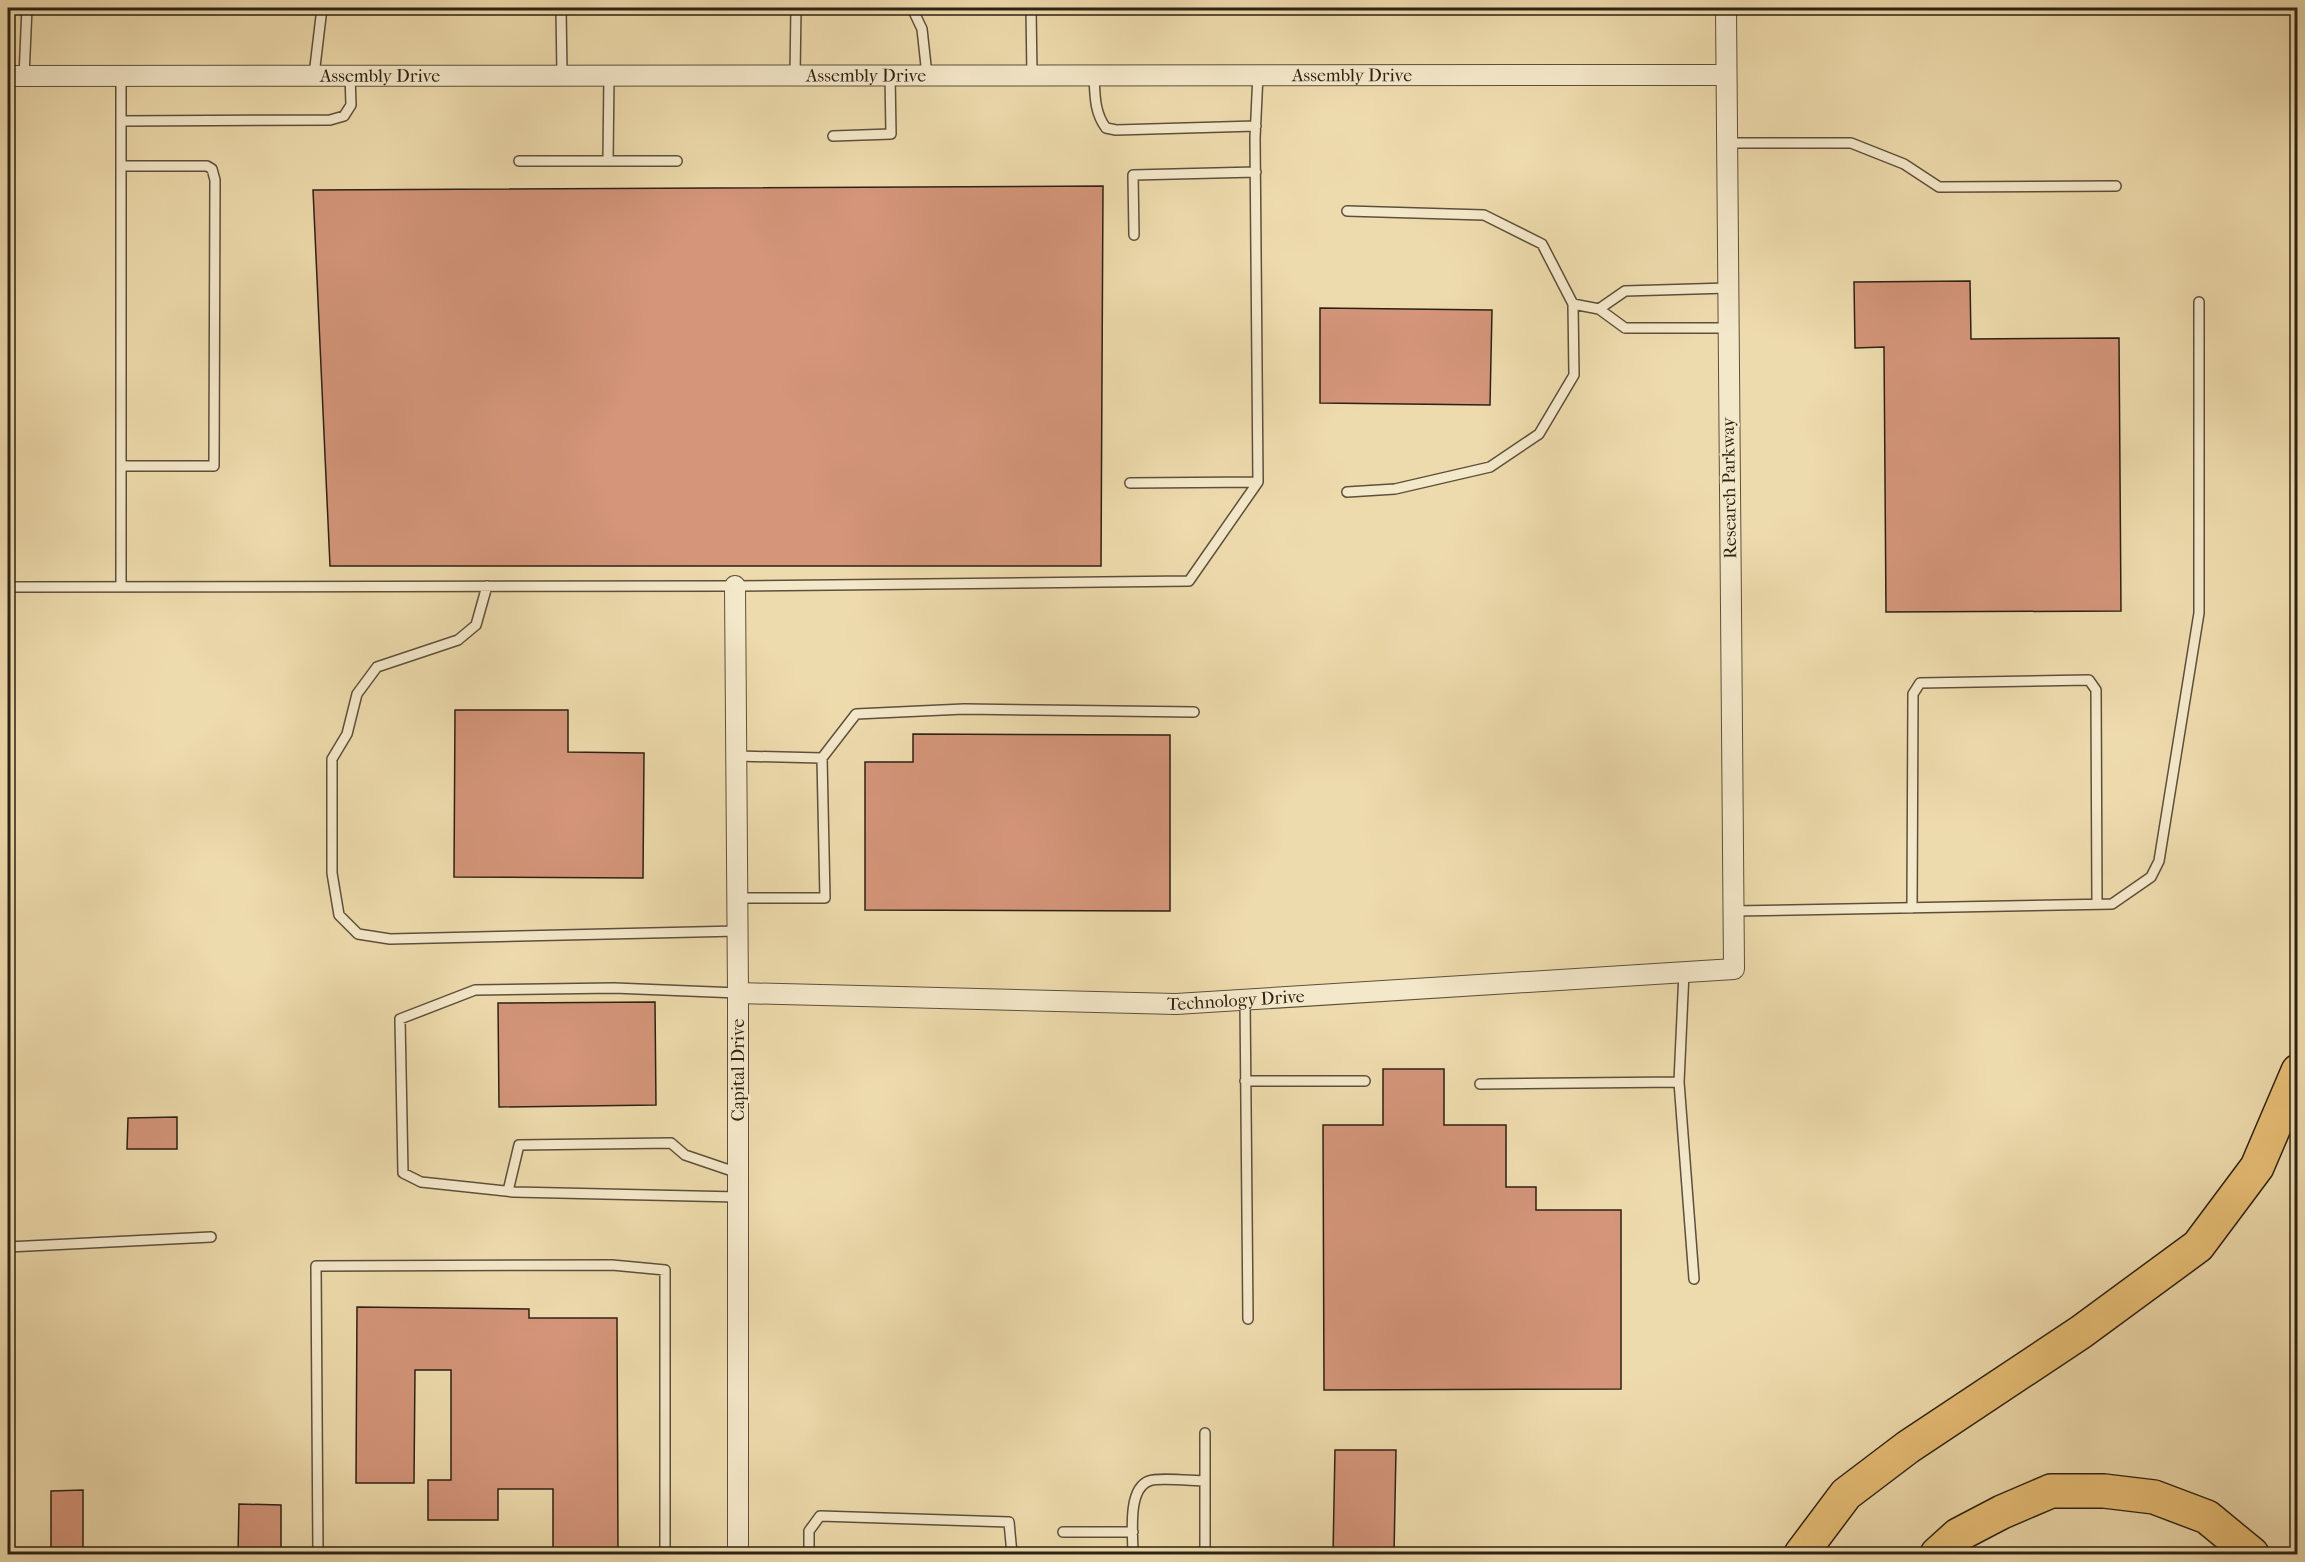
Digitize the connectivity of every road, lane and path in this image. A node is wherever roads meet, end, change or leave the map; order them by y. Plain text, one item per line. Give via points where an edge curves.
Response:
1 (27, 8) edge
2 (321, 8) edge
3 (561, 8) edge
4 (796, 8) edge
5 (912, 8) edge
6 (1031, 8) edge
7 (1726, 8) edge
8 (1257, 74) junction
9 (314, 75) junction
10 (350, 75) junction
11 (562, 75) junction
12 (609, 75) junction
13 (795, 75) junction
14 (890, 75) junction
15 (927, 75) junction
16 (1032, 75) junction
17 (1094, 75) junction
18 (1725, 75) junction
19 (16, 76) edge
20 (121, 76) junction
21 (121, 121) junction
22 (1256, 126) junction
23 (833, 136) dead end
24 (1726, 143) junction
25 (677, 161) dead end
26 (519, 162) dead end
27 (608, 162) junction
28 (121, 166) junction
29 (1256, 172) junction
30 (2116, 186) dead end
31 (1347, 211) dead end
32 (1134, 235) dead end
33 (1728, 288) junction
34 (2199, 302) dead end
35 (1573, 304) junction
36 (1599, 309) junction
37 (1728, 327) junction
38 (121, 465) junction
39 (1258, 482) junction
40 (1130, 483) dead end
41 (1347, 492) dead end
42 (487, 586) junction
43 (735, 586) junction
44 (8, 587) edge
45 (121, 587) junction
46 (1194, 712) dead end
47 (736, 756) junction
48 (822, 758) junction
49 (737, 898) junction
50 (2097, 904) junction
51 (1912, 908) junction
52 (1733, 911) junction
53 (738, 931) junction
54 (1734, 969) joint
55 (1683, 972) junction
56 (738, 993) junction
57 (1245, 1000) junction
58 (2298, 1071) edge
59 (1245, 1081) junction
60 (1365, 1082) dead end
61 (1679, 1082) junction
62 (1480, 1084) dead end
63 (738, 1173) junction
64 (508, 1191) junction
65 (738, 1197) junction
66 (211, 1237) dead end
67 (8, 1247) edge
68 (1694, 1279) dead end
69 (1248, 1319) dead end
70 (1205, 1433) dead end
71 (1205, 1481) junction
72 (1063, 1532) dead end
73 (1133, 1532) junction
74 (318, 1554) edge
75 (665, 1554) edge
76 (738, 1554) edge
77 (809, 1554) edge
78 (1012, 1554) edge
79 (1132, 1554) edge
80 (1205, 1554) edge
81 (1801, 1554) edge
82 (1936, 1554) edge
83 (2252, 1554) edge

1 - 19 lane
2 - 9 lane
3 - 11 lane
4 - 13 lane
5 - 15 lane via 922,29
6 - 16 lane
7 - 18 street, Research Parkway
8 - 17 street, Assembly Drive
8 - 18 street, Assembly Drive
8 - 22 lane
9 - 10 street, Assembly Drive
9 - 20 street, Assembly Drive
10 - 11 street, Assembly Drive
10 - 21 lane via 351,105 344,116 330,120
11 - 12 street, Assembly Drive
12 - 13 street, Assembly Drive
12 - 27 lane
13 - 14 street, Assembly Drive
14 - 15 street, Assembly Drive
14 - 23 lane via 891,134
15 - 16 street, Assembly Drive
16 - 17 street, Assembly Drive
17 - 22 lane via 1096,106 1106,128
18 - 24 street, Research Parkway
19 - 20 street, Assembly Drive
20 - 21 lane
21 - 28 lane
22 - 29 lane
24 - 30 lane via 1851,143 1904,164 1939,187
24 - 33 street, Research Parkway
25 - 27 lane
26 - 27 lane
28 - 38 lane
28 - 38 lane via 207,166 216,180 214,466
29 - 32 lane via 1132,175
29 - 39 lane
31 - 35 lane via 1484,215 1542,244
33 - 36 lane via 1625,291
33 - 37 street, Research Parkway
34 - 50 lane via 2199,613 2159,861 2151,877 2127,895 2112,904
35 - 36 lane
35 - 41 lane via 1574,375 1539,434 1491,467 1395,489
36 - 37 lane via 1625,328
37 - 52 street, Research Parkway
38 - 45 lane
39 - 40 lane
39 - 43 lane via 1190,582
42 - 43 lane
42 - 45 lane
42 - 53 lane via 476,625 458,640 377,667 357,694 347,734 332,759 332,873 339,915 358,934 390,939
43 - 47 street, Capital Drive
44 - 45 lane
46 - 48 lane via 964,709 856,714
47 - 48 lane
47 - 49 street, Capital Drive
48 - 49 lane via 825,898
49 - 53 street, Capital Drive
50 - 51 lane
50 - 51 lane via 2096,690 2089,680 1920,683 1913,694
51 - 52 lane
52 - 54 street, Research Parkway
53 - 56 street, Capital Drive
54 - 55 street, Technology Drive
55 - 57 street, Technology Drive
55 - 61 lane
56 - 57 street, Technology Drive via 1176,1004
56 - 63 street, Capital Drive
56 - 64 lane via 614,988 475,990 400,1018 403,1173 421,1182
57 - 59 lane
58 - 81 highway via 2257,1167 2198,1246 1846,1494
59 - 60 lane
59 - 69 lane
61 - 62 lane
61 - 68 lane
63 - 64 lane via 685,1155 671,1143 519,1145
63 - 65 street, Capital Drive
64 - 65 lane
65 - 76 street, Capital Drive
66 - 67 lane
70 - 71 lane
71 - 73 lane via 1150,1480 1138,1488
71 - 80 lane
72 - 73 lane
73 - 79 lane
74 - 75 lane via 316,1266 612,1265 665,1270
77 - 78 lane via 809,1531 820,1516 1009,1522
82 - 83 highway via 1958,1535 2051,1491 2104,1491 2154,1497 2207,1517

